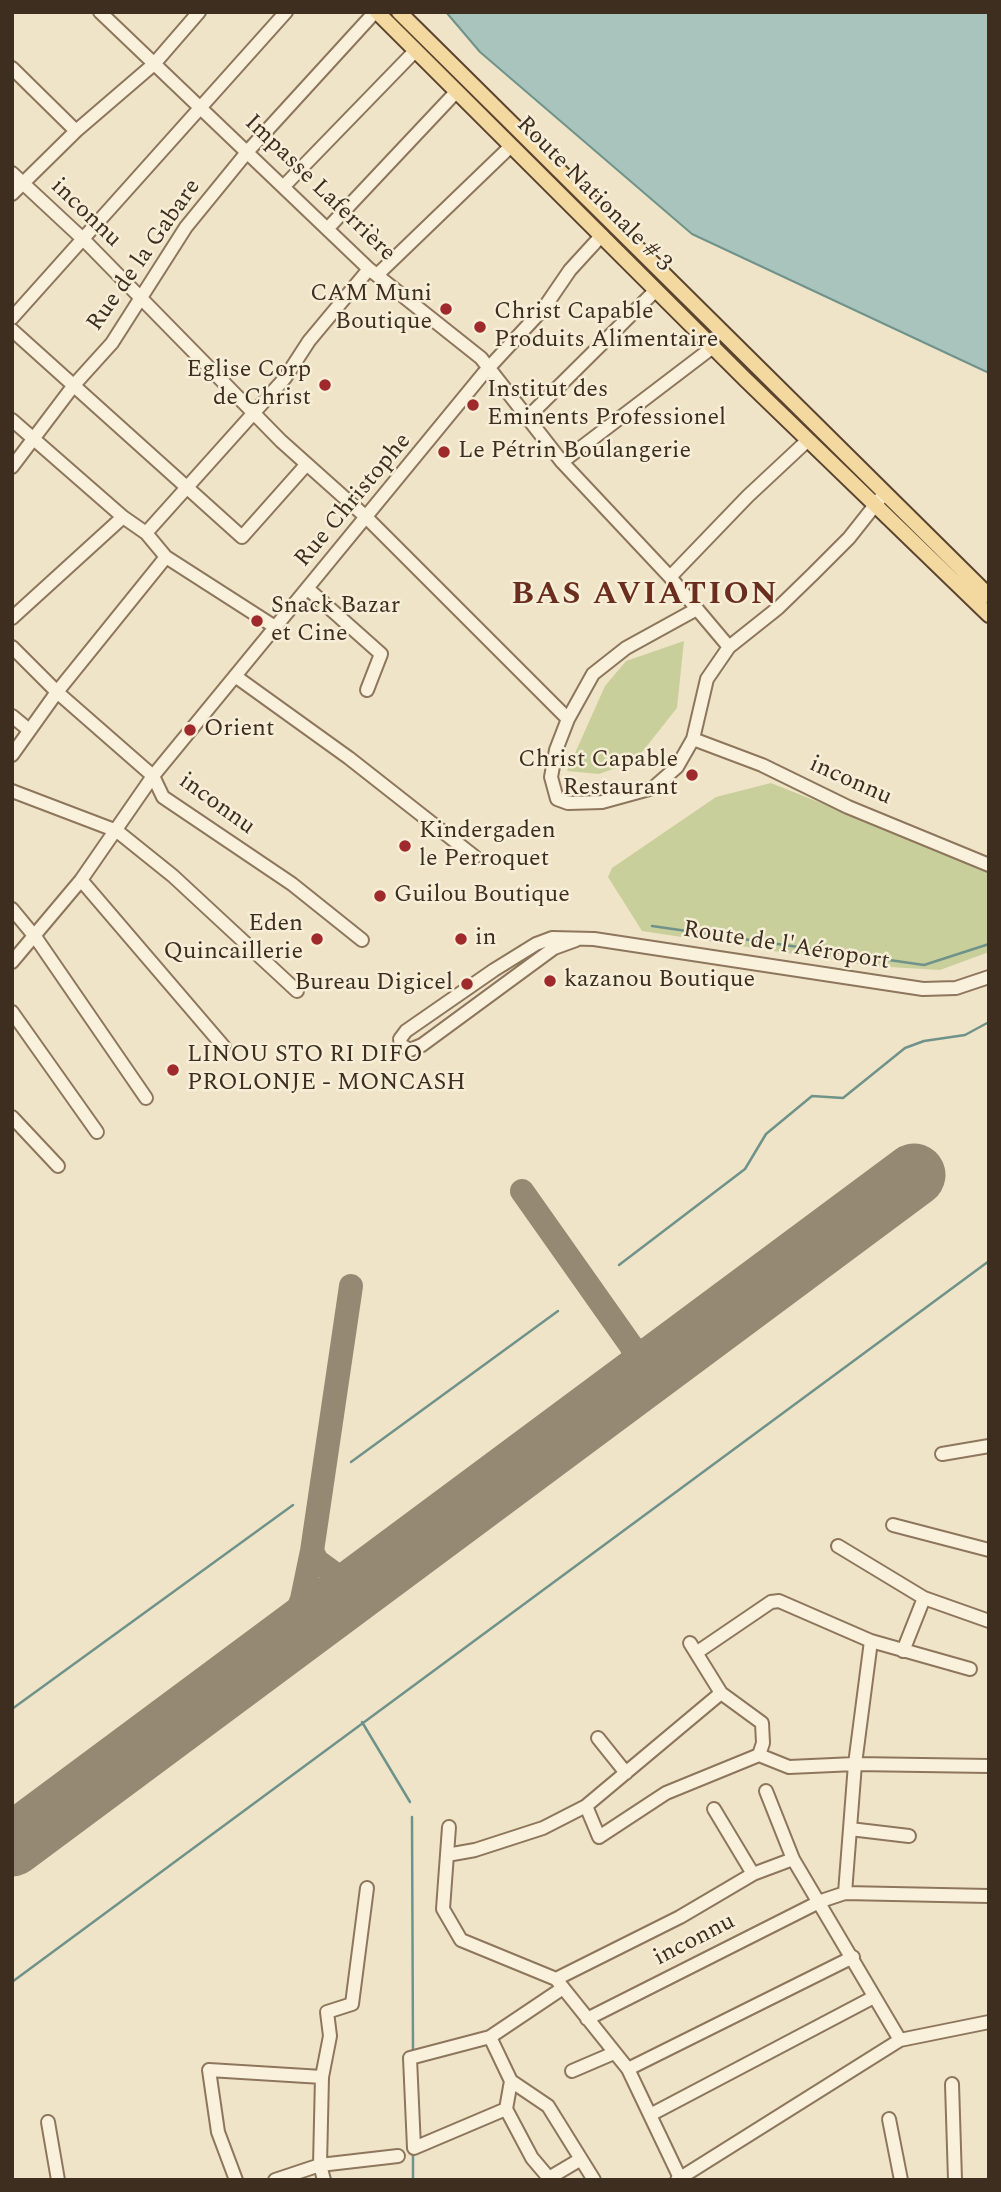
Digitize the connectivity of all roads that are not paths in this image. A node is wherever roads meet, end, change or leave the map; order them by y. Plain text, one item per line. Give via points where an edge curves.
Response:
1 (199, 12) edge
2 (286, 12) edge
3 (376, 12) edge
4 (399, 12) edge
5 (102, 13) edge
6 (416, 50) junction
7 (153, 64) junction
8 (12, 68) edge
9 (457, 91) junction
10 (201, 105) junction
11 (76, 131) junction
12 (511, 146) junction
13 (248, 151) junction
14 (12, 173) edge
15 (23, 184) junction
16 (284, 186) junction
17 (12, 194) edge
18 (329, 227) junction
19 (601, 235) junction
20 (84, 240) junction
21 (373, 272) junction
22 (656, 290) junction
23 (140, 300) junction
24 (12, 318) edge
25 (12, 330) edge
26 (713, 347) junction
27 (488, 368) junction
28 (758, 368) junction
29 (745, 379) junction
30 (74, 385) junction
31 (253, 413) junction
32 (526, 419) junction
33 (12, 420) edge
34 (35, 440) junction
35 (808, 440) junction
36 (562, 461) junction
37 (306, 465) junction
38 (12, 467) edge
39 (188, 488) junction
40 (879, 500) junction
41 (123, 517) junction
42 (366, 517) junction
43 (146, 533) junction
44 (166, 556) junction
45 (670, 577) junction
46 (308, 589) junction
47 (989, 596) edge
48 (695, 610) junction
49 (989, 615) edge
50 (12, 618) edge
51 (275, 627) junction
52 (12, 646) edge
53 (729, 648) junction
54 (235, 676) junction
55 (367, 690) dead end
56 (57, 692) junction
57 (12, 716) edge
58 (568, 719) junction
59 (29, 730) junction
60 (693, 739) junction
61 (12, 755) edge
62 (153, 776) junction
63 (12, 791) edge
64 (117, 831) junction
65 (475, 857) dead end
66 (989, 865) edge
67 (81, 880) junction
68 (12, 909) edge
69 (36, 937) junction
70 (362, 940) dead end
71 (576, 940) junction
72 (12, 962) edge
73 (989, 977) edge
74 (298, 991) dead end
75 (12, 1012) edge
76 (224, 1047) dead end
77 (146, 1098) dead end
78 (12, 1118) edge
79 (97, 1132) dead end
80 (58, 1166) dead end
81 (989, 1446) edge
82 (942, 1454) dead end
83 (893, 1525) dead end
84 (838, 1546) dead end
85 (989, 1550) edge
86 (924, 1598) junction
87 (989, 1621) edge
88 (872, 1641) junction
89 (903, 1651) junction
90 (970, 1668) dead end
91 (721, 1693) junction
92 (598, 1738) dead end
93 (759, 1755) junction
94 (855, 1764) junction
95 (989, 1766) edge
96 (626, 1773) junction
97 (766, 1791) dead end
98 (586, 1805) junction
99 (714, 1809) dead end
100 (449, 1827) dead end
101 (850, 1829) junction
102 (909, 1836) dead end
103 (447, 1855) junction
104 (793, 1859) junction
105 (753, 1874) junction
106 (366, 1888) dead end
107 (845, 1893) junction
108 (989, 1896) edge
109 (821, 1901) junction
110 (853, 1957) junction
111 (559, 1983) junction
112 (874, 1997) junction
113 (587, 2019) junction
114 (989, 2022) edge
115 (490, 2037) junction
116 (900, 2040) junction
117 (614, 2053) junction
118 (628, 2069) junction
119 (572, 2071) dead end
120 (322, 2077) junction
121 (511, 2081) junction
122 (952, 2084) dead end
123 (506, 2109) junction
124 (650, 2115) junction
125 (889, 2119) dead end
126 (48, 2122) dead end
127 (398, 2156) dead end
128 (581, 2159) junction
129 (320, 2165) junction
130 (678, 2179) edge
131 (58, 2180) edge
132 (236, 2180) edge
133 (275, 2180) edge
134 (324, 2180) edge
135 (594, 2180) edge
136 (901, 2180) edge
137 (955, 2180) edge

1 - 7 street
2 - 10 street
3 - 6 main road, Route Nationale # 3
3 - 13 street, Rue de la Gabare
4 - 28 main road, Route Nationale # 3
5 - 7 street, Impasse Laferrière
6 - 9 main road, Route Nationale # 3
6 - 16 street
7 - 10 street, Impasse Laferrière
7 - 11 street
8 - 11 street
9 - 12 main road, Route Nationale # 3
9 - 18 street
10 - 13 street, Impasse Laferrière
10 - 20 street
11 - 15 street
12 - 19 main road, Route Nationale # 3
12 - 21 street
13 - 16 street, Impasse Laferrière
13 - 23 street, Rue de la Gabare via 186,226
14 - 15 street, inconnu
15 - 17 street
15 - 20 street, inconnu
16 - 18 street, Impasse Laferrière
18 - 21 street, Impasse Laferrière
19 - 22 main road, Route Nationale # 3
19 - 27 street, Rue Christophe via 544,309
20 - 23 street, inconnu
20 - 24 street
21 - 27 street, Impasse Laferrière
21 - 31 street
22 - 26 main road, Route Nationale # 3
22 - 32 street
23 - 30 street, Rue de la Gabare via 112,343
23 - 31 street, inconnu
25 - 30 street
26 - 29 main road, Route Nationale # 3
26 - 36 street
27 - 32 street, Impasse Laferrière
27 - 42 street, Rue Christophe
28 - 29 main road
28 - 40 main road, Route Nationale # 3
29 - 35 main road, Route Nationale # 3
30 - 34 street, Rue de la Gabare
30 - 39 street
31 - 37 street, inconnu
31 - 39 street
32 - 36 street, Impasse Laferrière
33 - 34 street
34 - 38 street, Rue de la Gabare
34 - 41 street
35 - 40 main road, Route Nationale # 3
35 - 45 street
36 - 45 street, Impasse Laferrière
37 - 39 street via 242,537
37 - 42 street, inconnu
39 - 43 street
40 - 47 main road, Route Nationale # 3
40 - 49 main road, Route Nationale # 3
40 - 53 street via 813,574
41 - 43 street
41 - 50 street
42 - 46 street, Rue Christophe
42 - 58 street, inconnu
43 - 44 street
44 - 51 street
44 - 56 street
45 - 48 street, Impasse Laferrière
46 - 51 street, Rue Christophe
46 - 55 street via 379,650 380,659
48 - 53 street, Impasse Laferrière
48 - 58 street via 626,648 593,674
51 - 54 street, Rue Christophe
52 - 56 street, inconnu
53 - 60 street via 707,679
54 - 62 street, Rue Christophe
54 - 65 street
56 - 59 street
56 - 62 street, inconnu
57 - 59 street
58 - 60 street via 551,777 557,799 568,803 602,802 653,788 677,767
59 - 61 street
60 - 66 street, inconnu
62 - 64 street, Rue Christophe
62 - 70 street, inconnu via 163,797 292,884
63 - 64 street
64 - 67 street, Rue Christophe
64 - 74 street
67 - 69 street, Rue Christophe
67 - 76 street
68 - 69 street
69 - 72 street, Rue Christophe
69 - 77 street
71 - 71 street, Route de l'Aéroport via 552,938 536,944 406,1031 401,1045 410,1050 422,1045 554,948
71 - 73 street, Route de l'Aéroport via 594,939 923,989 956,988
75 - 79 street
78 - 80 street
81 - 82 street
83 - 85 street
84 - 86 street
86 - 87 street
86 - 89 street
88 - 89 street
88 - 91 street via 779,1601 771,1602 693,1648
88 - 94 street
89 - 90 street
91 - 93 street via 762,1723
91 - 96 street
92 - 96 street
93 - 94 street via 789,1768
93 - 98 street via 666,1793 599,1837
94 - 95 street
94 - 101 street
96 - 98 street
97 - 104 street
98 - 103 street via 543,1828
99 - 105 street
100 - 103 street
101 - 102 street
101 - 107 street
103 - 111 street via 443,1909 461,1940
104 - 105 street, inconnu
104 - 109 street
105 - 111 street, inconnu
106 - 120 street via 352,2004 327,2012 330,2036
107 - 108 street, inconnu
107 - 109 street, inconnu
109 - 110 street
109 - 113 street, inconnu
110 - 112 street
110 - 118 street
111 - 113 street
111 - 115 street, inconnu
112 - 116 street
112 - 124 street
113 - 117 street
114 - 116 street
115 - 121 street
115 - 123 street, inconnu via 410,2058 414,2148
116 - 130 street
117 - 118 street
117 - 119 street
118 - 124 street
120 - 129 street
120 - 132 street via 209,2070 218,2132
121 - 123 street
121 - 128 street via 548,2106
122 - 137 street
123 - 128 street via 531,2158 549,2178
124 - 130 street
125 - 136 street
126 - 131 street
127 - 129 street
128 - 135 street
129 - 133 street
129 - 134 street

